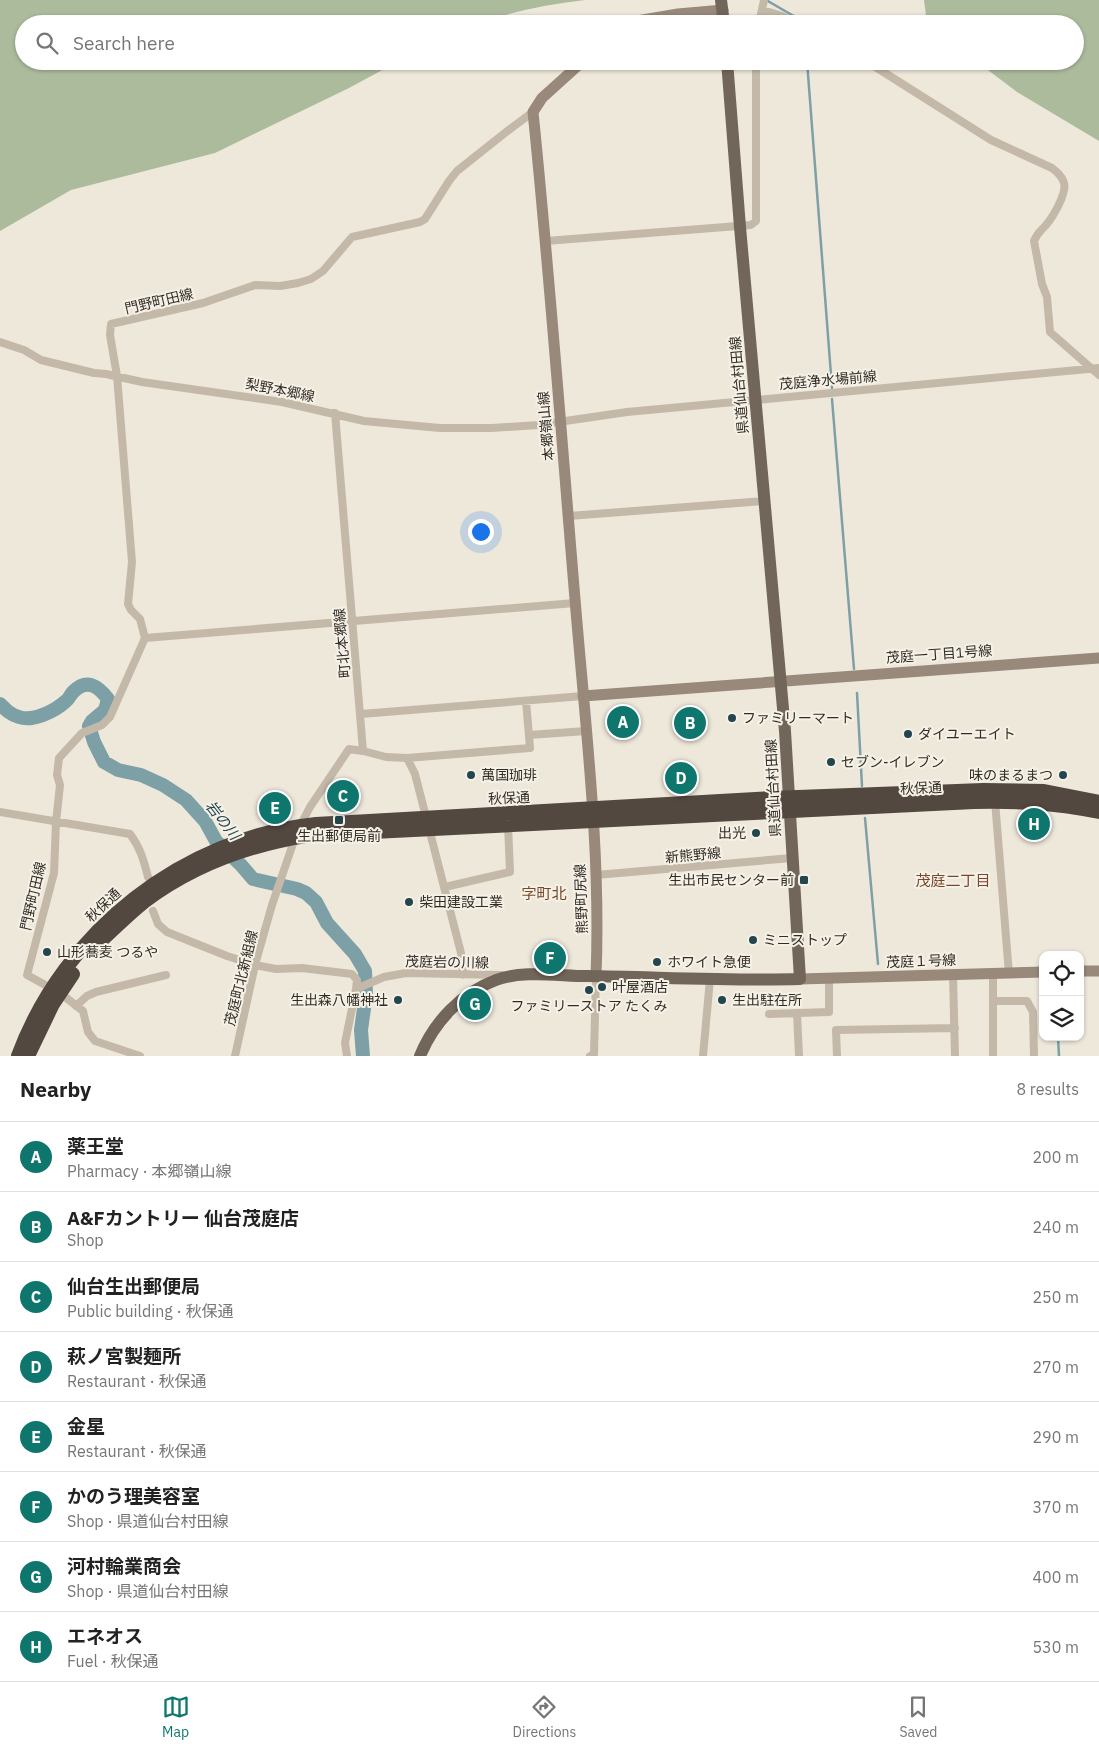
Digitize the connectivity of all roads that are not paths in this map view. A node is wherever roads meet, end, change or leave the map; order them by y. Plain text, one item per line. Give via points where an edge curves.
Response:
1 (764, 0) edge
2 (722, 5) edge
3 (763, 10) junction
4 (673, 15) edge
5 (762, 15) edge
6 (779, 15) edge
7 (573, 70) edge
8 (728, 70) edge
9 (756, 70) edge
10 (880, 70) edge
11 (533, 112) junction
12 (740, 227) junction
13 (546, 241) junction
14 (0, 342) edge
15 (1097, 371) edge
16 (117, 376) junction
17 (756, 400) junction
18 (334, 414) junction
19 (560, 422) junction
20 (764, 501) junction
21 (569, 516) junction
22 (575, 603) junction
23 (352, 620) junction
24 (145, 638) junction
25 (1099, 658) edge
26 (780, 681) junction
27 (583, 696) junction
28 (526, 700) junction
29 (361, 714) junction
30 (586, 731) junction
31 (529, 735) junction
32 (362, 751) junction
33 (407, 758) junction
34 (995, 801) junction
35 (1099, 802) edge
36 (790, 804) junction
37 (0, 812) edge
38 (1099, 812) edge
39 (592, 815) junction
40 (56, 822) junction
41 (427, 824) junction
42 (508, 825) junction
43 (298, 832) junction
44 (792, 858) junction
45 (596, 875) junction
46 (148, 877) dead end
47 (444, 887) junction
48 (153, 911) dead end
49 (255, 965) junction
50 (1084, 971) edge
51 (1099, 971) edge
52 (1039, 972) edge
53 (993, 974) junction
54 (1009, 974) junction
55 (166, 975) dead end
56 (463, 975) junction
57 (953, 975) junction
58 (510, 976) junction
59 (596, 976) junction
60 (710, 979) junction
61 (800, 979) junction
62 (829, 979) junction
63 (359, 988) junction
64 (56, 991) junction
65 (993, 1001) junction
66 (76, 1006) junction
67 (797, 1013) junction
68 (769, 1014) dead end
69 (955, 1028) junction
70 (18, 1056) edge
71 (28, 1056) edge
72 (140, 1056) edge
73 (236, 1056) edge
74 (347, 1056) edge
75 (420, 1056) edge
76 (590, 1056) edge
77 (703, 1056) edge
78 (800, 1056) edge
79 (837, 1056) edge
80 (955, 1056) edge
81 (994, 1056) edge
82 (1034, 1056) edge

1 - 3 street
2 - 4 street
3 - 5 street
3 - 6 street
7 - 11 street via 542,98
8 - 12 main road, 県道仙台村田線
9 - 12 street via 756,221 751,226
10 - 15 street via 991,140 1059,173 1065,184 1055,214 1034,240 1047,296 1048,326 1059,341
11 - 13 street, 本郷嶺山線
11 - 16 street, 門野町田線 via 457,171 426,219 352,238 327,268 311,279 280,286 255,285 203,304 111,324
12 - 13 street
12 - 17 main road, 県道仙台村田線
13 - 19 street, 本郷嶺山線
14 - 16 street, 梨野本郷線 via 51,363
15 - 17 street, 茂庭浄水場前線
16 - 18 street, 梨野本郷線 via 273,400
16 - 24 street, 門野町田線 via 132,562 128,604 140,619
17 - 19 street, 茂庭浄水場前線
17 - 20 main road, 県道仙台村田線
18 - 19 street, 梨野本郷線 via 364,421 440,428 492,428
18 - 23 street, 町北本郷線
19 - 21 street, 本郷嶺山線
20 - 21 street
20 - 26 main road, 県道仙台村田線
21 - 22 street, 本郷嶺山線
22 - 23 street
22 - 27 street, 本郷嶺山線
23 - 24 street
23 - 29 street, 町北本郷線
24 - 40 street, 門野町田線 via 106,722 82,733 59,758
25 - 26 street, 茂庭一丁目1号線
26 - 27 street, 茂庭一丁目1号線
26 - 36 main road, 県道仙台村田線
27 - 28 street
27 - 30 street, 本郷嶺山線
28 - 29 street
28 - 31 street
29 - 32 street, 町北本郷線
30 - 31 street
30 - 39 street, 本郷嶺山線
31 - 33 street via 530,748
32 - 33 street
32 - 43 street, 茂庭町北新組線 via 349,749 310,807
33 - 41 street via 415,774
34 - 36 highway, 秋保通
34 - 38 highway, 秋保通 via 1053,804
34 - 54 street
35 - 36 highway, 秋保通 via 1044,791 1020,790
36 - 39 highway, 秋保通
36 - 44 main road, 県道仙台村田線
37 - 40 street
39 - 41 highway, 秋保通
39 - 42 highway, 秋保通
39 - 45 street, 熊野町尻線
40 - 46 street via 130,834 143,857
40 - 64 street, 門野町田線 via 54,873 27,975
41 - 42 highway, 秋保通
41 - 43 highway, 秋保通 via 334,833
41 - 47 street
42 - 47 street via 510,872
43 - 49 street, 茂庭町北新組線
43 - 64 highway, 秋保通 via 181,867 138,895 85,945
44 - 45 street, 新熊野線
44 - 61 main road, 県道仙台村田線
45 - 59 street, 熊野町尻線
47 - 56 street via 461,953
48 - 49 street via 158,924 167,932
49 - 63 street via 352,974
49 - 73 street, 茂庭町北新組線
50 - 51 street
52 - 54 street, 茂庭１号線
53 - 54 street, 茂庭１号線
53 - 57 street, 茂庭１号線
53 - 65 street
55 - 66 street via 96,992
56 - 58 street, 茂庭岩の川線
56 - 63 street, 茂庭岩の川線 via 406,973 384,977
57 - 62 street, 茂庭１号線
57 - 69 street
58 - 59 main road
58 - 75 main road via 478,988 457,1003 435,1027
59 - 60 main road
59 - 76 street via 594,1054
60 - 61 main road
60 - 77 street
61 - 62 street, 茂庭１号線
62 - 67 street via 829,1012
63 - 74 street via 345,1043
64 - 66 street
64 - 70 highway, 秋保通 via 35,1016
64 - 71 highway, 秋保通
65 - 81 street
65 - 82 street via 1027,1002 1033,1012
66 - 72 street via 83,1011 88,1032 95,1041
67 - 68 street
67 - 78 street
69 - 79 street via 836,1030
69 - 80 street

